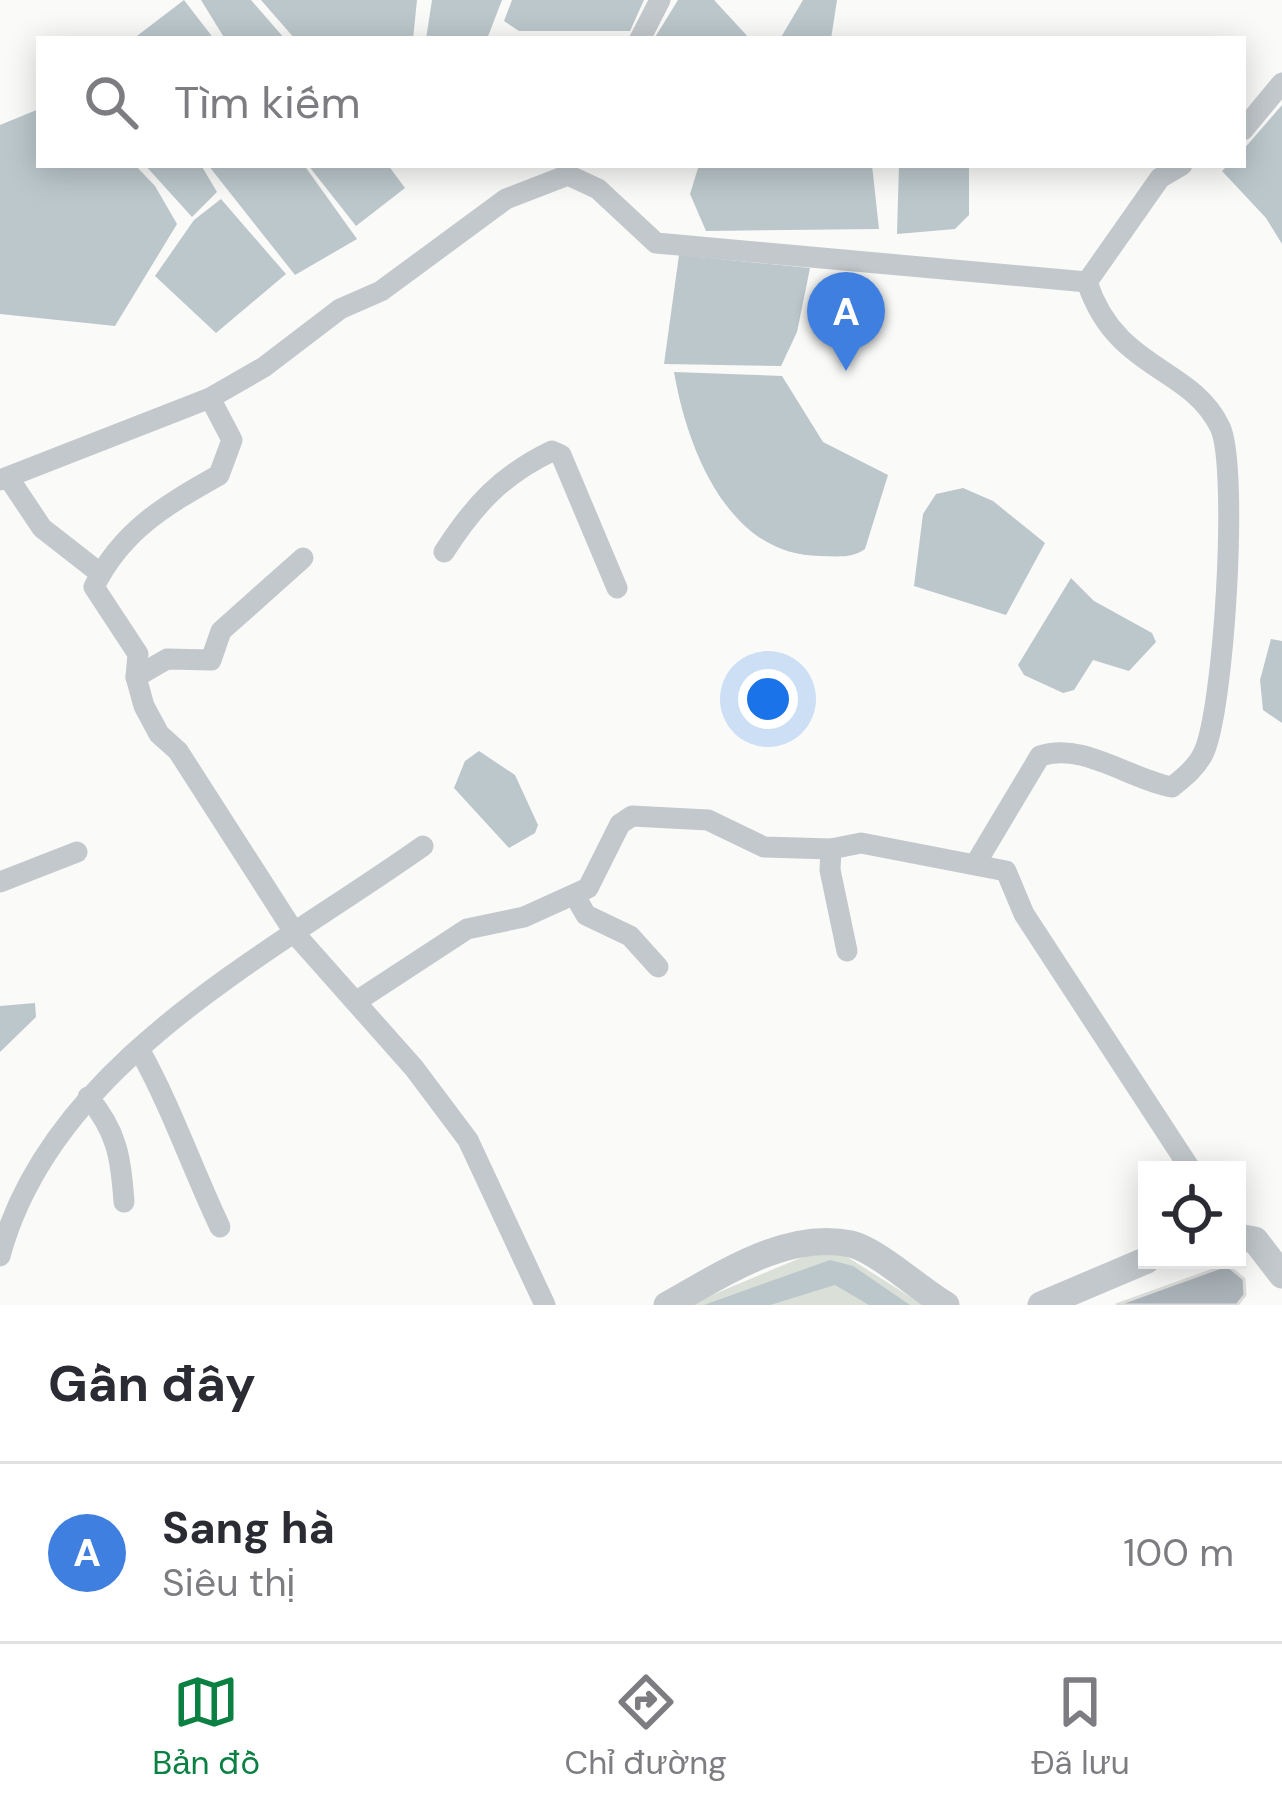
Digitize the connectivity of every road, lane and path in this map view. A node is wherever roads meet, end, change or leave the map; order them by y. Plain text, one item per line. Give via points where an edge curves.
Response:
1 (660, 0) edge
2 (642, 36) edge
3 (1282, 83) edge
4 (1246, 126) edge
5 (1177, 168) edge
6 (570, 170) edge
7 (1087, 282) junction
8 (211, 398) junction
9 (4, 478) edge
10 (444, 552) dead end
11 (303, 558) dead end
12 (100, 574) junction
13 (617, 589) dead end
14 (136, 677) junction
15 (423, 846) dead end
16 (831, 849) junction
17 (77, 852) dead end
18 (976, 862) junction
19 (0, 882) edge
20 (575, 896) junction
21 (296, 935) junction
22 (847, 951) dead end
23 (658, 967) dead end
24 (357, 1001) junction
25 (139, 1049) junction
26 (88, 1097) junction
27 (1185, 1161) edge
28 (124, 1202) dead end
29 (220, 1227) dead end
30 (1246, 1239) edge
31 (0, 1256) edge
32 (1138, 1264) edge
33 (1282, 1275) edge
34 (545, 1305) edge
35 (667, 1305) edge
36 (946, 1305) edge
37 (1041, 1305) edge

1 - 2 street
3 - 4 street
5 - 7 street via 1160,178
6 - 7 street via 656,242
6 - 8 street via 506,199 381,291 340,309
7 - 18 street via 1112,336 1209,409 1222,429 1229,508 1216,711 1204,754 1172,788 1081,757 1040,756
8 - 9 street
8 - 12 street via 232,440 219,475 145,517
9 - 12 street via 42,528
10 - 13 street via 488,490 552,451 561,454
11 - 14 street via 221,631 211,660 167,659
12 - 14 street via 98,599 138,654
14 - 21 street via 159,734 178,751
15 - 21 street
16 - 18 street via 861,843
16 - 20 street via 764,847 708,820 632,816 620,824 597,878
16 - 22 street
17 - 19 street
18 - 27 street via 1006,871 1024,914
20 - 23 street via 586,915 630,936
20 - 24 street via 467,929
21 - 24 street
21 - 25 street
24 - 34 street via 468,1140
25 - 26 street
25 - 29 street
26 - 28 street via 121,1151
26 - 31 street via 64,1124
30 - 33 street
32 - 37 street
35 - 36 street via 742,1263 823,1243 854,1244

